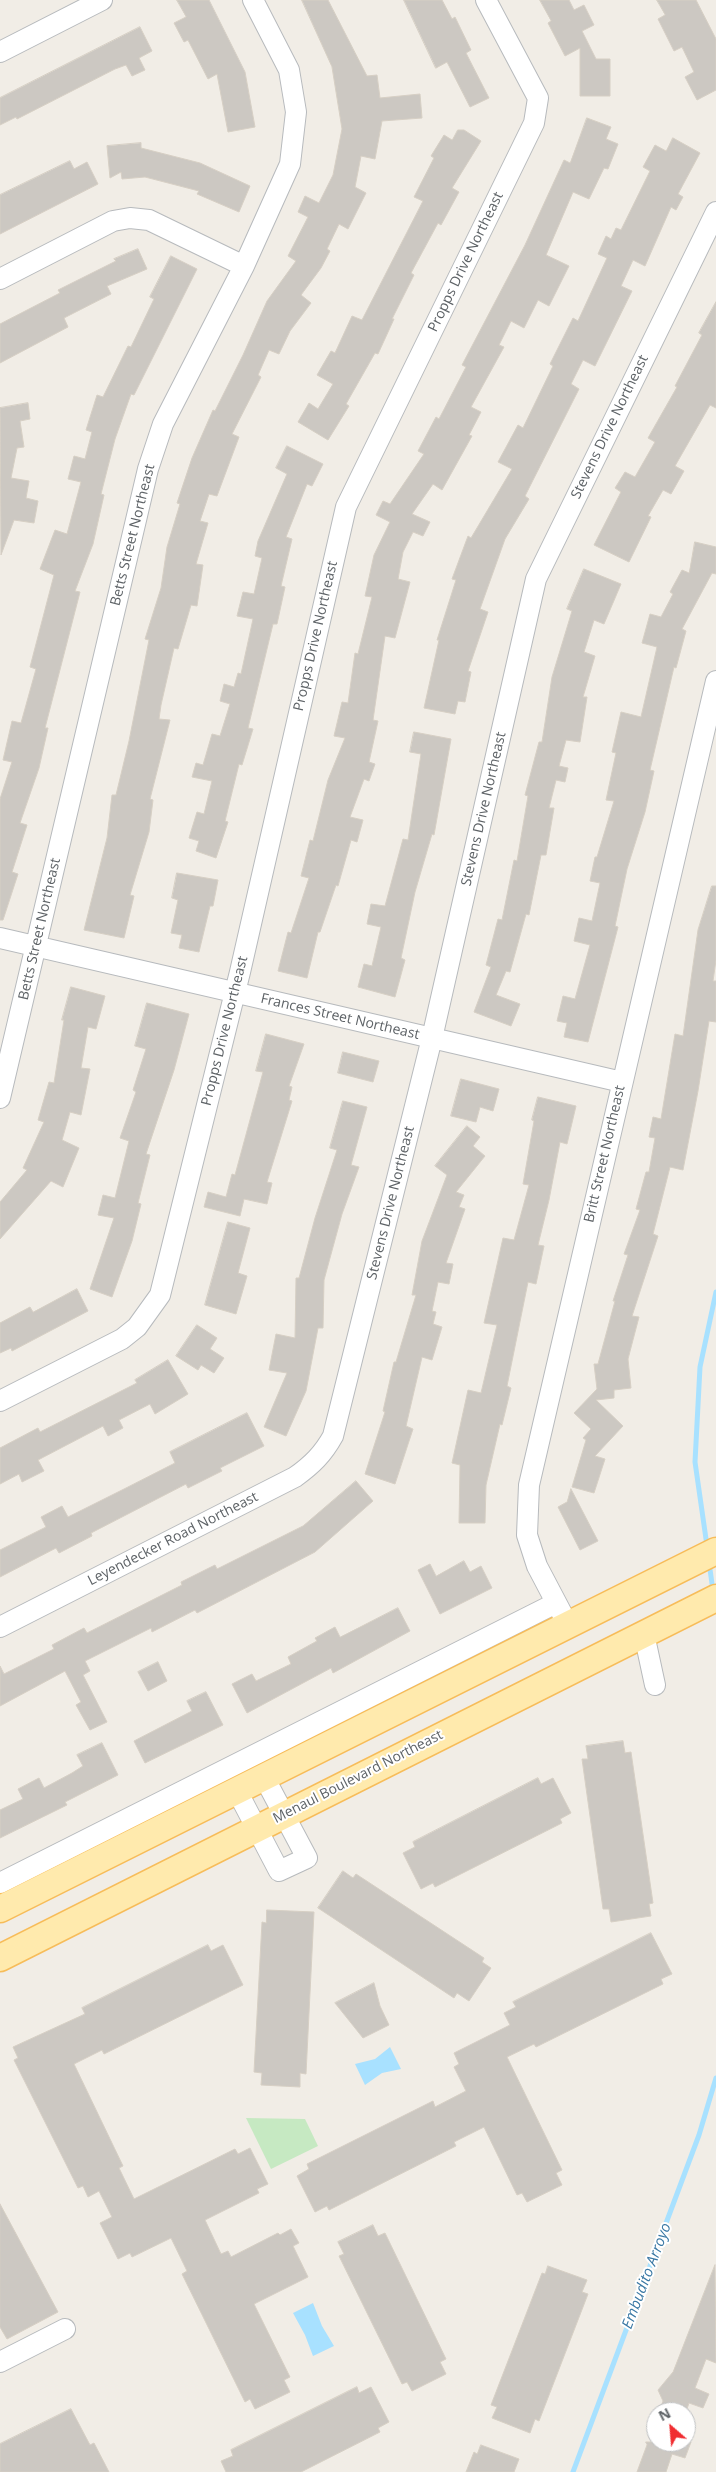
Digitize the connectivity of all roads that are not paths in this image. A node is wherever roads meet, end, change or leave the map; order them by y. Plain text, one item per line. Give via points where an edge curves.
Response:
1 (102, 0) edge
2 (253, 0) edge
3 (486, 0) edge
4 (0, 52) edge
5 (716, 212) edge
6 (244, 266) junction
7 (0, 279) edge
8 (716, 680) edge
9 (0, 938) edge
10 (36, 947) junction
11 (235, 992) junction
12 (432, 1038) junction
13 (622, 1082) junction
14 (0, 1098) edge
15 (0, 1402) edge
16 (332, 1436) joint
17 (716, 1550) edge
18 (716, 1598) edge
19 (562, 1613) junction
20 (0, 1627) edge
21 (644, 1634) junction
22 (655, 1685) dead end
23 (264, 1777) junction
24 (237, 1791) junction
25 (284, 1815) junction
26 (256, 1829) junction
27 (0, 1883) edge
28 (0, 1909) edge
29 (0, 1958) edge
30 (65, 2329) dead end
31 (0, 2362) edge

1 - 4 street
2 - 6 street, Betts Street Northeast via 290,70 296,112 290,164
3 - 11 street, Propps Drive Northeast via 538,98 534,123 346,507
5 - 12 street, Stevens Drive Northeast via 536,579
6 - 7 street via 149,220 130,218 113,221
6 - 10 street, Betts Street Northeast via 163,424 148,469
8 - 13 street, Britt Street Northeast
9 - 10 street, Frances Street Northeast
10 - 11 street, Frances Street Northeast
10 - 14 street, Betts Street Northeast
11 - 12 street, Frances Street Northeast
11 - 15 street, Propps Drive Northeast via 160,1295 150,1312 122,1339
12 - 13 street, Frances Street Northeast
12 - 16 street, Stevens Drive Northeast
13 - 19 street, Britt Street Northeast via 529,1485 527,1535 537,1566
16 - 20 street, Leyendecker Road Northeast via 313,1464 295,1477
17 - 19 main road via 667,1574
18 - 21 main road, Menaul Boulevard Northeast
19 - 23 main road
19 - 27 street
21 - 22 street
21 - 25 main road, Menaul Boulevard Northeast
23 - 24 main road
23 - 25 street
24 - 26 street
24 - 28 main road
25 - 26 main road, Menaul Boulevard Northeast
25 - 26 street via 307,1858 279,1871
26 - 29 main road, Menaul Boulevard Northeast
30 - 31 street

